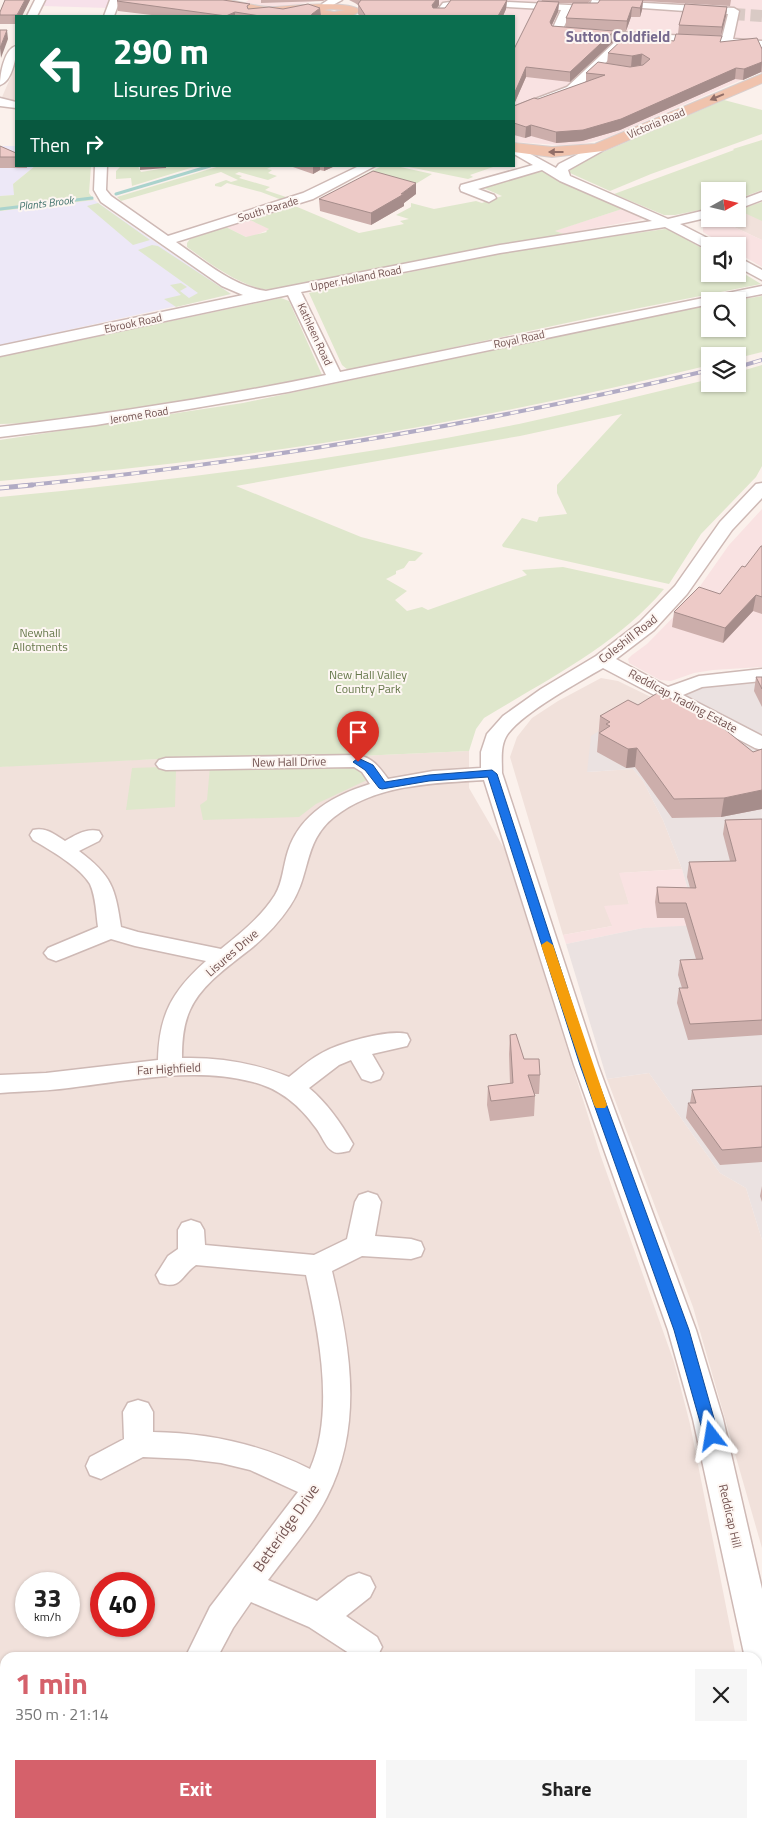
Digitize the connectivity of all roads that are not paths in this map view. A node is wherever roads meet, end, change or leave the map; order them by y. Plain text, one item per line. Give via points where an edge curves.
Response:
1 (40, 0) edge
2 (114, 0) edge
3 (200, 0) edge
4 (360, 0) edge
5 (330, 8) edge
6 (568, 8) junction
7 (268, 10) junction
8 (32, 15) edge
9 (109, 15) edge
10 (256, 15) edge
11 (439, 15) edge
12 (624, 38) junction
13 (727, 42) junction
14 (762, 44) edge
15 (15, 50) edge
16 (740, 54) edge
17 (594, 67) junction
18 (608, 68) edge
19 (762, 78) edge
20 (0, 82) edge
21 (0, 102) edge
22 (15, 105) edge
23 (515, 112) edge
24 (598, 148) junction
25 (515, 149) edge
26 (515, 150) edge
27 (543, 166) junction
28 (100, 167) edge
29 (367, 167) edge
30 (565, 178) junction
31 (762, 196) edge
32 (489, 198) dead end
33 (746, 202) edge
34 (701, 216) edge
35 (701, 219) edge
36 (667, 223) junction
37 (689, 233) junction
38 (701, 240) edge
39 (164, 241) junction
40 (746, 266) edge
41 (762, 276) edge
42 (762, 290) edge
43 (293, 291) junction
44 (266, 295) junction
45 (0, 351) edge
46 (336, 378) junction
47 (277, 390) joint
48 (0, 432) edge
49 (762, 488) edge
50 (602, 660) junction
51 (762, 675) edge
52 (667, 694) junction
53 (762, 744) edge
54 (178, 770) dead end
55 (492, 774) junction
56 (382, 786) junction
57 (41, 835) dead end
58 (91, 836) dead end
59 (64, 849) junction
60 (110, 931) junction
61 (56, 953) dead end
62 (223, 958) junction
63 (398, 1040) dead end
64 (356, 1049) junction
65 (170, 1066) junction
66 (371, 1072) dead end
67 (0, 1084) edge
68 (291, 1088) junction
69 (340, 1144) dead end
70 (368, 1202) dead end
71 (359, 1245) junction
72 (412, 1249) dead end
73 (317, 1266) junction
74 (170, 1275) dead end
75 (138, 1412) dead end
76 (140, 1445) junction
77 (101, 1466) dead end
78 (317, 1488) junction
79 (245, 1585) junction
80 (359, 1587) dead end
81 (320, 1618) junction
82 (758, 1619) edge
83 (366, 1647) dead end
84 (203, 1652) edge
85 (761, 1652) edge

1 - 8 street
2 - 9 street
3 - 7 main road
4 - 5 main road
5 - 7 main road via 294,14
6 - 11 street via 474,2 447,5
6 - 12 street via 556,32
6 - 13 street via 593,9 596,2 734,11
7 - 10 street
12 - 13 street
12 - 16 street via 663,48
12 - 17 street
13 - 14 street
15 - 20 street
17 - 18 street
17 - 23 street via 571,89
19 -> 24 main road, Victoria Road
21 - 22 street
24 -> 25 main road via 552,152
24 - 30 street, Victoria Road via 563,167 561,170
26 - 27 street
27 - 30 street
27 - 32 street via 466,188
28 - 39 street, Upper Holland Road via 103,196
29 - 39 street, South Parade via 308,196
30 - 36 street
31 - 33 street
34 - 36 street, Upper Holland Road
35 - 37 street via 691,225
36 - 37 street
36 - 43 street, Upper Holland Road via 500,249
37 - 38 street
39 - 44 street, Upper Holland Road via 227,283 250,293
40 - 41 street
42 - 46 street, Royal Road
43 - 44 street, Upper Holland Road
43 - 46 street, Kathleen Road
44 - 45 street, Ebrook Road
46 - 47 street, Royal Road
47 - 48 street, Jerome Road via 157,412
49 - 50 street, Coleshill Road via 726,526 666,608
50 - 52 street, Reddicap Trading Estate
50 - 55 street, Coleshill Road via 510,720 497,734 492,752
51 - 52 street via 699,682
52 - 53 street, Reddicap Trading Estate
54 - 56 street, New Hall Drive via 358,762 369,768
55 - 56 street, Lisures Drive via 437,777
55 - 82 street, Reddicap Hill via 586,1065 682,1330
56 - 62 street, Lisures Drive via 339,804 313,823 300,843 291,884 284,899 259,930
57 - 59 street
58 - 59 street
59 - 60 street via 99,881
60 - 61 street
60 - 62 street via 135,940
62 - 65 street, Lisures Drive via 179,1007 170,1042
63 - 64 street
64 - 66 street
64 - 68 street via 330,1059
65 - 67 street, Far Highfield via 46,1082
65 - 68 street, Far Highfield via 238,1070
68 - 69 street, Far Highfield via 322,1115
70 - 71 street
71 - 72 street
71 - 73 street
73 - 74 street via 192,1242
73 - 78 street, Betteridge Drive via 330,1320 336,1376 334,1431 328,1460
75 - 76 street
76 - 77 street
76 - 78 street via 182,1444 229,1452 268,1464
78 - 79 street, Betteridge Drive
79 - 81 street
79 - 84 street, Betteridge Drive via 223,1614
80 - 81 street
81 - 83 street
82 - 85 street, Reddicap Hill

